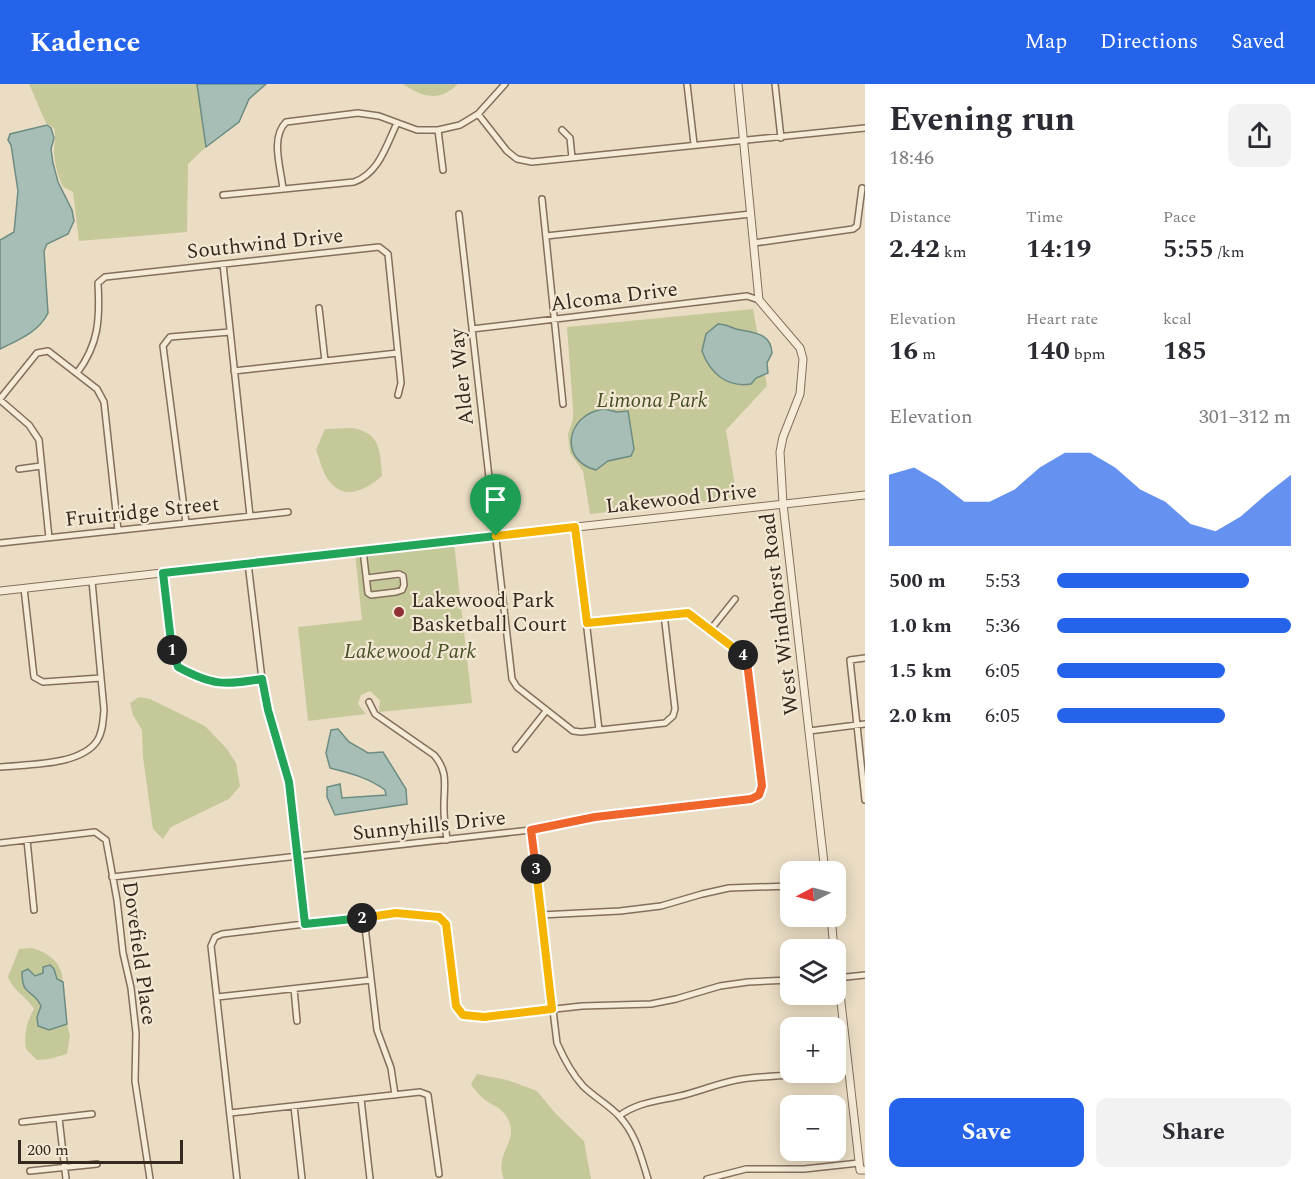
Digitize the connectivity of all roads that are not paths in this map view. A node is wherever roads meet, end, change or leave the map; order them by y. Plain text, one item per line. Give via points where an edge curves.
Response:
1 (505, 84) edge
2 (687, 84) edge
3 (738, 84) edge
4 (775, 84) edge
5 (478, 114) junction
6 (396, 123) junction
7 (865, 128) edge
8 (438, 130) junction
9 (562, 130) dead end
10 (781, 138) junction
11 (744, 139) junction
12 (694, 144) junction
13 (572, 158) junction
14 (443, 171) dead end
15 (862, 188) dead end
16 (283, 189) junction
17 (223, 195) dead end
18 (542, 199) dead end
19 (459, 214) dead end
20 (751, 214) junction
21 (546, 236) junction
22 (754, 243) junction
23 (223, 264) junction
24 (759, 300) junction
25 (320, 308) dead end
26 (554, 319) junction
27 (472, 329) junction
28 (230, 332) junction
29 (398, 353) junction
30 (325, 361) junction
31 (234, 371) junction
32 (77, 373) junction
33 (398, 395) dead end
34 (0, 399) edge
35 (563, 404) dead end
36 (41, 466) junction
37 (19, 469) dead end
38 (865, 495) edge
39 (783, 504) junction
40 (288, 512) dead end
41 (250, 516) junction
42 (186, 524) junction
43 (575, 527) junction
44 (118, 530) junction
45 (496, 536) junction
46 (49, 538) junction
47 (0, 543) edge
48 (363, 550) junction
49 (248, 563) junction
50 (163, 573) junction
51 (367, 578) junction
52 (92, 581) junction
53 (24, 588) junction
54 (0, 591) edge
55 (735, 599) dead end
56 (664, 614) junction
57 (587, 623) junction
58 (711, 629) junction
59 (865, 658) edge
60 (101, 678) junction
61 (262, 679) junction
62 (369, 702) dead end
63 (546, 711) junction
64 (865, 724) edge
65 (857, 725) junction
66 (599, 730) junction
67 (809, 730) junction
68 (516, 748) dead end
69 (0, 767) edge
70 (865, 800) edge
71 (531, 830) junction
72 (27, 840) junction
73 (447, 840) junction
74 (0, 843) edge
75 (298, 856) junction
76 (824, 861) edge
77 (112, 877) junction
78 (780, 886) edge
79 (34, 910) dead end
80 (541, 915) junction
81 (364, 918) junction
82 (305, 924) junction
83 (865, 975) edge
84 (846, 977) edge
85 (371, 980) junction
86 (780, 980) edge
87 (294, 989) junction
88 (217, 998) junction
89 (840, 1005) edge
90 (552, 1009) junction
91 (297, 1021) dead end
92 (848, 1072) junction
93 (395, 1095) junction
94 (361, 1099) junction
95 (294, 1106) junction
96 (230, 1113) junction
97 (92, 1114) dead end
98 (619, 1116) junction
99 (59, 1118) junction
100 (22, 1122) dead end
101 (97, 1164) dead end
102 (65, 1168) junction
103 (861, 1168) edge
104 (30, 1172) dead end
105 (439, 1174) dead end
106 (66, 1179) edge
107 (150, 1179) edge
108 (237, 1179) edge
109 (302, 1179) edge
110 (370, 1179) edge
111 (648, 1179) edge
112 (707, 1179) edge
113 (861, 1179) edge

1 - 5 street
2 - 12 street
3 - 11 street
4 - 10 street
5 - 8 street via 460,125
5 - 13 street via 518,159 532,162
6 - 8 street via 417,130
6 - 16 street via 376,166 365,178
6 - 16 street via 358,113 286,122 277,138
7 - 10 street
8 - 14 street
9 - 13 street via 570,138
10 - 11 street
11 - 12 street
11 - 20 street
12 - 13 street
15 - 22 street via 857,226 853,229
16 - 17 street
18 - 21 street
19 - 27 street, Alder Way
20 - 21 street
20 - 22 street
21 - 26 street
22 - 24 street
23 - 28 street
23 - 29 street, Southwind Drive via 380,247 388,254
23 - 32 street, Southwind Drive via 105,278 99,283 96,337
24 - 26 street, Alcoma Drive via 747,296
24 - 39 street, West Windhorst Road via 801,348 800,394 780,452
25 - 30 street
26 - 27 street, Alcoma Drive
26 - 35 street
27 - 45 street, Alder Way
28 - 31 street
28 - 42 street via 170,338 163,346
29 - 30 street
29 - 33 street, Southwind Drive
30 - 31 street
31 - 41 street
32 - 34 street via 48,351 37,353
32 - 44 street via 96,389 104,402
34 - 36 street via 29,425 39,440
36 - 37 street
36 - 46 street
38 - 39 street, Lakewood Drive
39 - 43 street, Lakewood Drive
39 - 67 street, West Windhorst Road
40 - 41 street, Fruitridge Street
41 - 42 street, Fruitridge Street
42 - 44 street, Fruitridge Street
43 - 45 street, Lakewood Drive
43 - 57 street
44 - 46 street, Fruitridge Street
45 - 48 street, Lakewood Drive
45 - 63 street, Alder Way via 512,679
46 - 47 street, Fruitridge Street
48 - 49 street, Lakewood Drive
48 - 51 street
49 - 50 street, Lakewood Drive
49 - 61 street
50 - 52 street, Lakewood Drive
50 - 61 street via 173,655 178,667 217,684
51 - 51 street via 371,595 396,592 404,585 399,574
52 - 53 street, Lakewood Drive
52 - 60 street
53 - 54 street, Lakewood Drive
53 - 60 street via 33,677 43,682
55 - 58 street
56 - 57 street, Sunnyhills Drive
56 - 58 street, Sunnyhills Drive via 688,613
56 - 66 street, Alder Way via 673,717 665,723
57 - 66 street
58 - 71 street, Sunnyhills Drive via 747,662 762,786 759,795 595,817
59 - 65 street via 850,660
60 - 69 street via 103,726 97,741 84,753 67,760
61 - 75 street via 289,782
62 - 73 street via 375,714 442,764
63 - 66 street, Alder Way via 573,730
63 - 68 street
64 - 65 street
65 - 67 street
65 - 70 street
67 - 76 street, West Windhorst Road
71 - 73 street, Sunnyhills Drive
71 - 80 street
72 - 74 street, Dovefield Place
72 - 77 street, Dovefield Place via 95,832 106,840
72 - 79 street
73 - 75 street, Sunnyhills Drive
75 - 77 street, Sunnyhills Drive
75 - 82 street
77 - 107 street, Dovefield Place via 131,988 136,1034 135,1081
78 - 80 street via 729,888 662,906
80 - 90 street
81 - 82 street
81 - 85 street
81 - 90 street via 396,913 439,917 446,924 456,1006 463,1015 484,1017
82 - 88 street via 215,937 211,946
83 - 84 street
85 - 87 street
85 - 93 street via 376,1030 391,1068
86 - 90 street via 720,986 651,1004
87 - 88 street
87 - 91 street
88 - 96 street
89 - 92 street
90 - 98 street via 557,1043 569,1068 584,1087
92 - 98 street via 738,1079 641,1103
92 - 103 street
93 - 94 street
93 - 105 street via 428,1095
94 - 95 street
94 - 110 street
95 - 96 street
95 - 109 street
96 - 108 street
97 - 99 street
98 - 111 street via 637,1143
99 - 100 street
99 - 102 street
101 - 102 street
102 - 104 street
102 - 106 street
103 - 112 street via 746,1169
103 - 113 street

